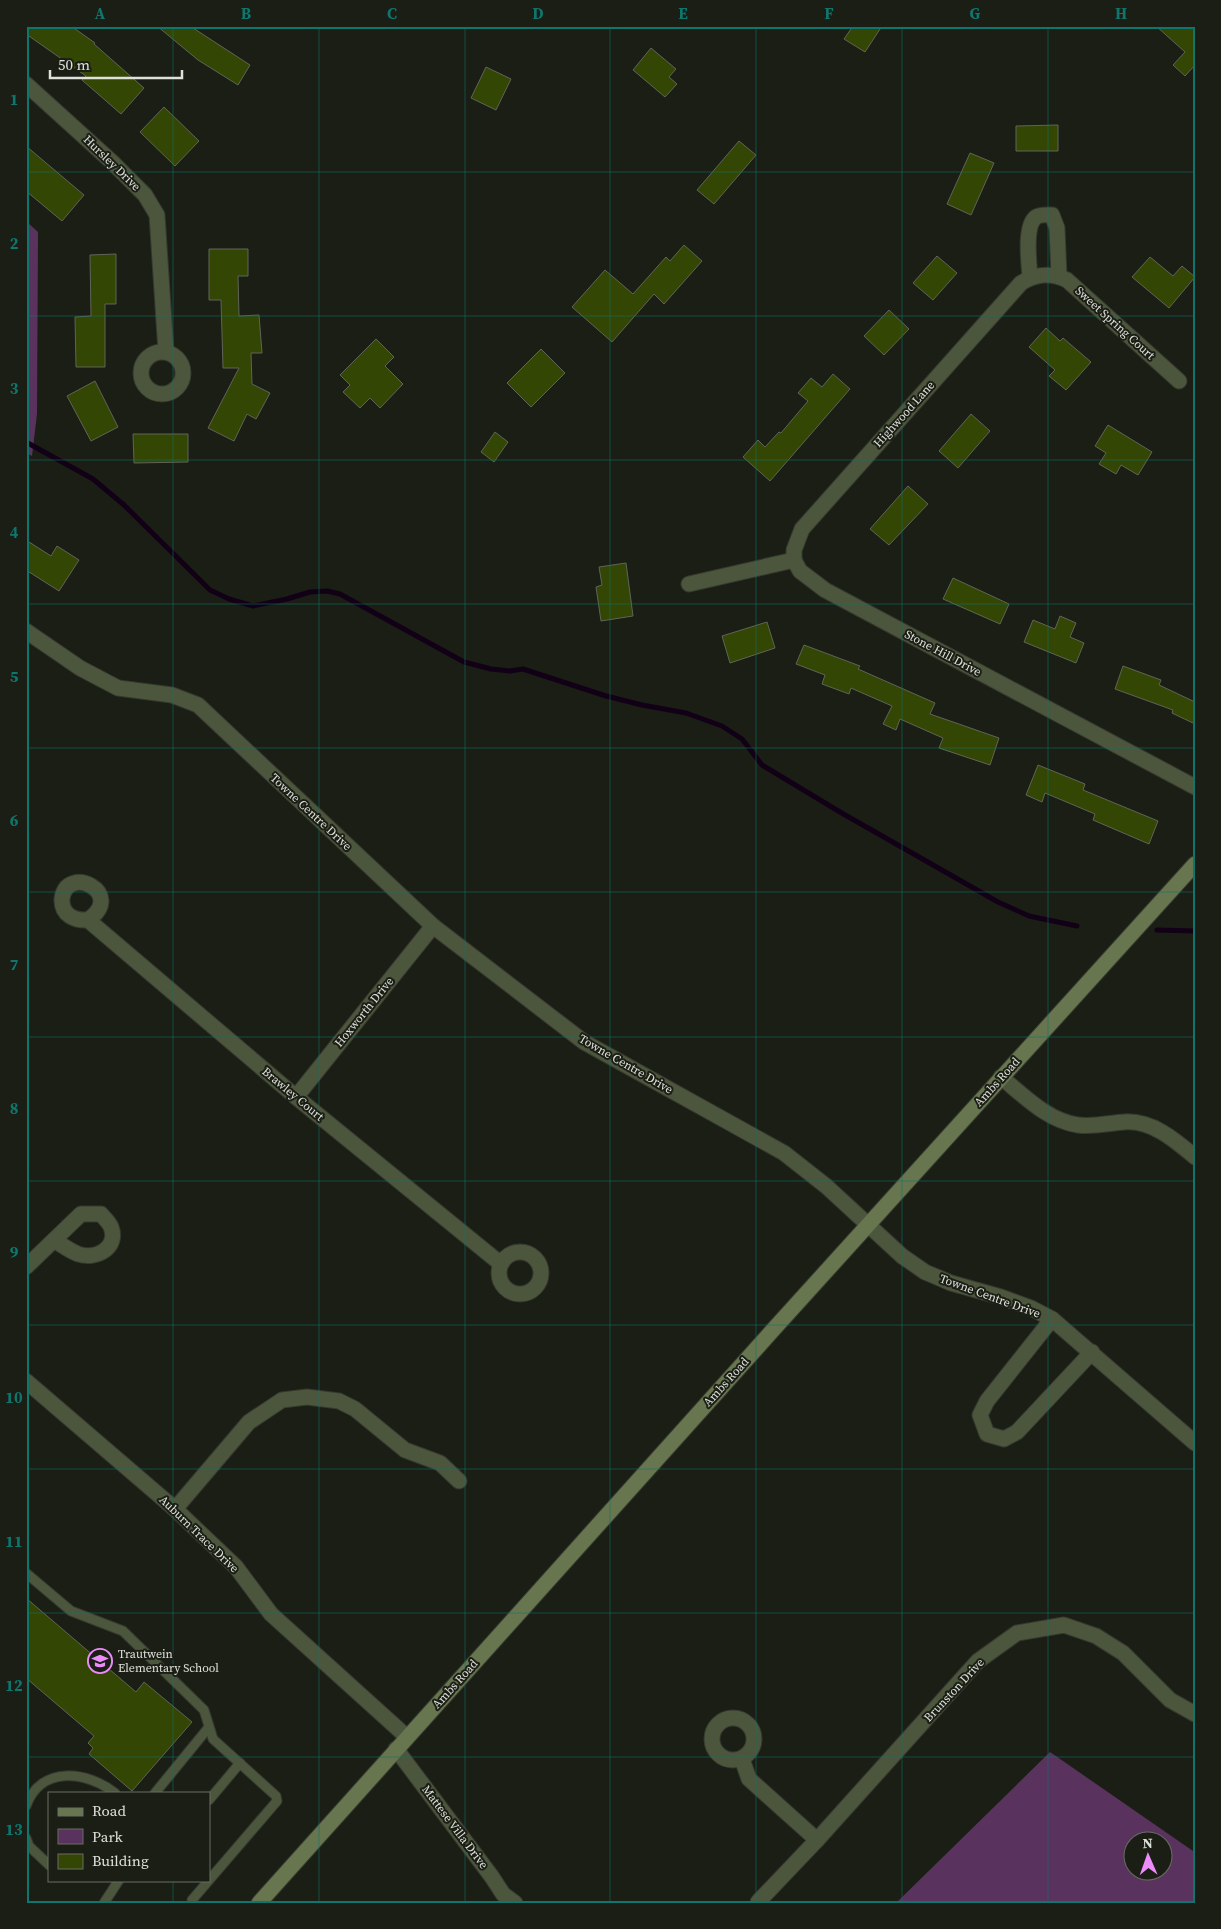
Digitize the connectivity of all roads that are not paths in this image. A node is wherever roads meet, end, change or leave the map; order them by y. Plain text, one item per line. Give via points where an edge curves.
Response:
1 (26, 84) edge
2 (1052, 275) junction
3 (1030, 277) junction
4 (166, 352) dead end
5 (1179, 381) dead end
6 (794, 560) junction
7 (689, 584) dead end
8 (26, 631) edge
9 (1195, 787) edge
10 (1195, 864) edge
11 (88, 920) dead end
12 (433, 926) junction
13 (1001, 1077) junction
14 (296, 1097) junction
15 (1195, 1157) edge
16 (868, 1225) junction
17 (54, 1240) dead end
18 (501, 1264) dead end
19 (26, 1267) edge
20 (1052, 1319) junction
21 (1092, 1352) junction
22 (26, 1381) edge
23 (1195, 1443) edge
24 (459, 1481) dead end
25 (175, 1509) junction
26 (26, 1573) edge
27 (1195, 1714) edge
28 (209, 1727) junction
29 (407, 1737) junction
30 (396, 1749) junction
31 (742, 1759) dead end
32 (240, 1763) junction
33 (115, 1792) edge
34 (156, 1792) edge
35 (210, 1799) edge
36 (26, 1806) edge
37 (26, 1838) edge
38 (817, 1840) junction
39 (48, 1863) edge
40 (118, 1882) edge
41 (210, 1882) edge
42 (210, 1882) edge
43 (193, 1902) edge
44 (758, 1902) edge
45 (104, 1903) edge
46 (259, 1903) edge
47 (515, 1903) edge

1 - 4 street, Hursley Drive via 145,195 157,215
2 - 3 street
2 - 3 street via 1057,228 1052,215 1042,214 1035,218 1028,237
2 - 5 street, Sweet Spring Court via 1067,280
3 - 6 street, Highwood Lane via 1021,283 802,529
6 - 7 street
6 - 9 street, Stone Hill Drive via 800,571 825,590
8 - 12 street, Towne Centre Drive via 80,668 118,688 172,695 198,705
10 - 13 street, Ambs Road
11 - 14 street, Brawley Court
12 - 14 street, Hoxworth Drive
12 - 16 street, Towne Centre Drive via 584,1042 784,1153
13 - 15 street via 1057,1119 1079,1125 1128,1122 1149,1126 1168,1134
13 - 16 street, Ambs Road
14 - 18 street, Brawley Court
16 - 20 street, Towne Centre Drive via 902,1256 926,1272 1031,1308
16 - 29 street, Ambs Road
17 - 19 street
20 - 21 street, Towne Centre Drive
20 - 21 street via 987,1401 980,1415 987,1434 1004,1439 1018,1432
21 - 23 street, Towne Centre Drive
22 - 25 street, Auburn Trace Drive
24 - 25 street via 440,1463 405,1450 355,1409 339,1401 307,1397 282,1400 249,1422
25 - 29 street, Auburn Trace Drive via 236,1567 271,1614
26 - 28 lane via 72,1611 123,1631 204,1710
27 - 38 street, Brunston Drive via 1170,1700 1123,1653 1096,1636 1064,1625 1017,1633 978,1661
28 - 32 lane via 213,1739
28 - 34 lane
29 - 30 street, Ambs Road
30 - 46 street, Ambs Road
30 - 47 street, Mattese Villa Drive via 503,1894
31 - 38 street via 749,1779
32 - 35 lane
32 - 42 lane via 276,1796 277,1801
33 - 36 lane via 82,1776 56,1777 36,1789
37 - 39 lane via 29,1846
38 - 44 street, Brunston Drive
40 - 45 lane
41 - 43 lane

